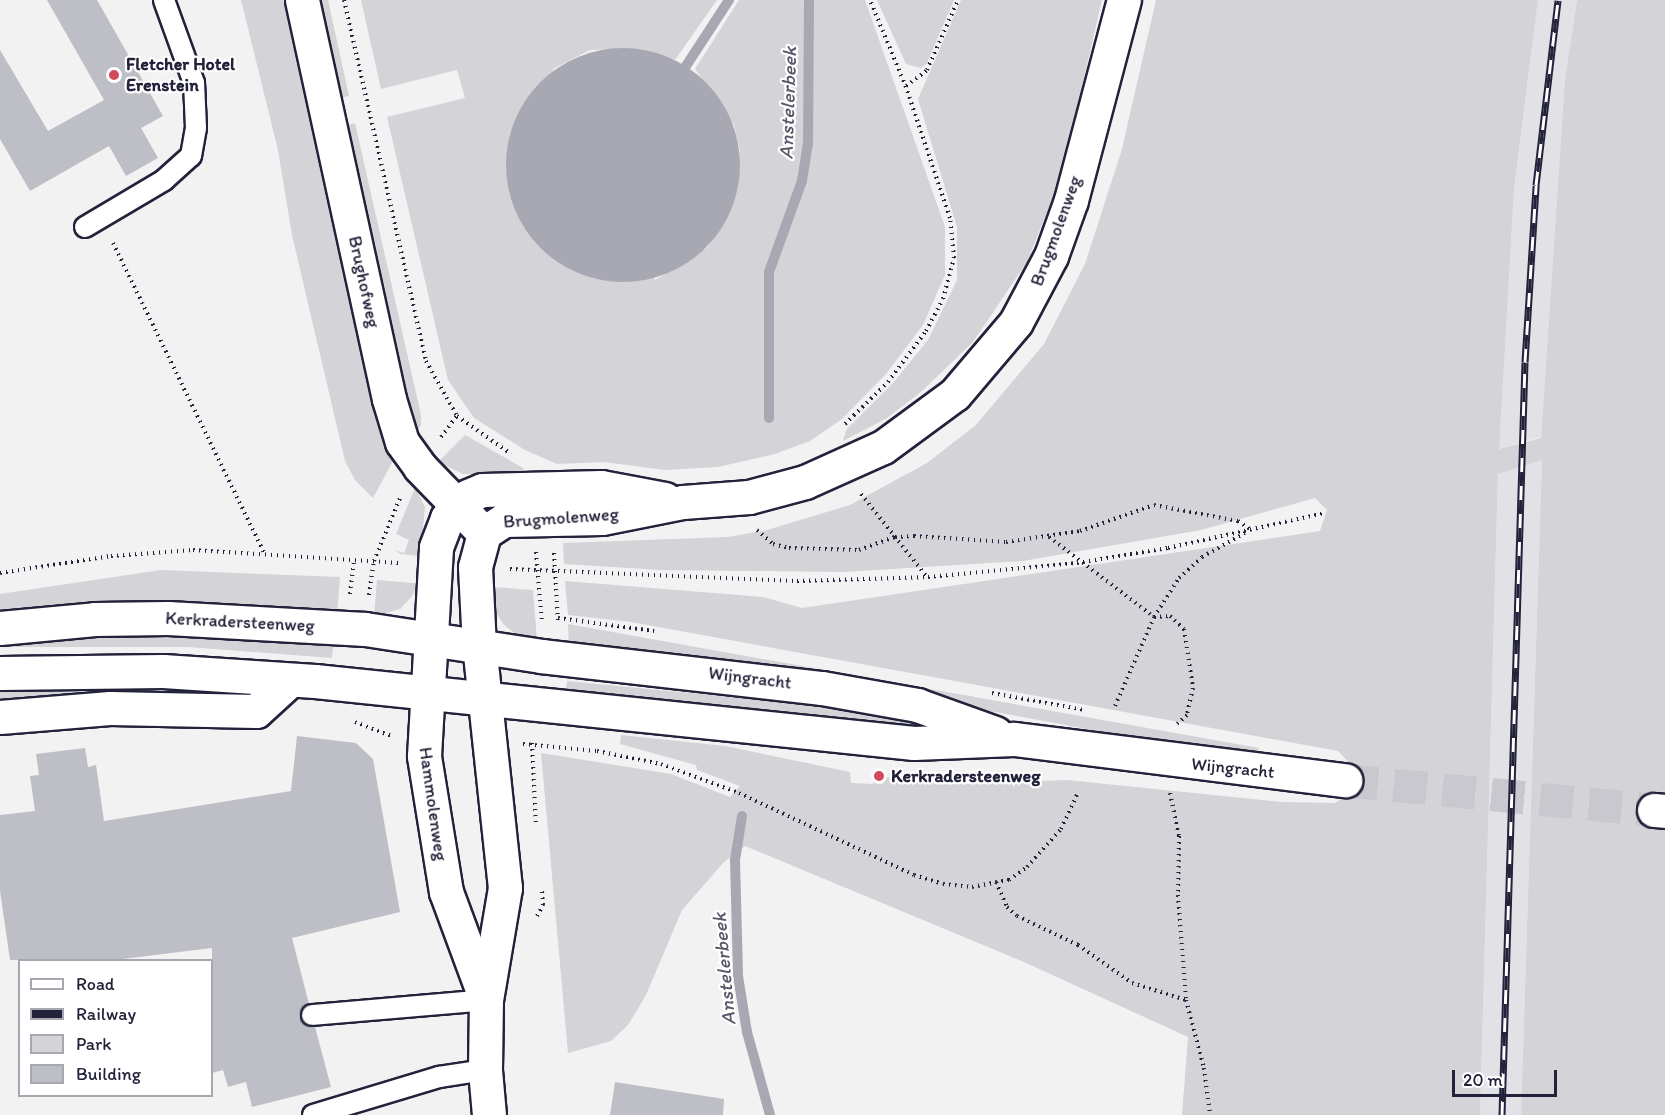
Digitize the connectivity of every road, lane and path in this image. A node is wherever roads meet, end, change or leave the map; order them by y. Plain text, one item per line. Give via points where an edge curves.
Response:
1 (164, 0) edge
2 (302, 0) edge
3 (344, 0) edge
4 (870, 0) edge
5 (958, 0) edge
6 (1124, 0) edge
7 (906, 87) junction
8 (93, 223) joint
9 (521, 459) dead end
10 (847, 464) junction
11 (744, 497) junction
12 (683, 502) junction
13 (456, 506) junction
14 (1325, 513) dead end
15 (1251, 530) junction
16 (484, 533) junction
17 (895, 537) junction
18 (1049, 537) junction
19 (265, 554) junction
20 (1082, 561) junction
21 (434, 565) junction
22 (538, 571) dead end
23 (0, 573) edge
24 (928, 577) junction
25 (1154, 617) junction
26 (0, 628) edge
27 (429, 638) junction
28 (479, 646) junction
29 (0, 673) edge
30 (290, 680) junction
31 (425, 692) junction
32 (484, 699) junction
33 (1115, 706) dead end
34 (0, 717) edge
35 (346, 721) dead end
36 (1174, 727) dead end
37 (1014, 739) junction
38 (423, 740) junction
39 (1172, 761) junction
40 (1345, 780) tunnel mouth
41 (1077, 794) dead end
42 (537, 834) dead end
43 (541, 881) dead end
44 (996, 882) junction
45 (543, 905) dead end
46 (1186, 999) junction
47 (486, 1000) junction
48 (312, 1015) dead end
49 (485, 1070) junction
50 (314, 1115) edge
51 (489, 1115) edge
52 (1210, 1115) edge

1 - 8 lane via 194,83 196,128 191,156 164,180
2 - 13 street, Brughofweg via 389,399 402,442
3 - 9 path via 426,361 457,416 474,432
4 - 7 path
5 - 7 path via 927,70
6 - 10 street, Brugmolenweg via 1071,200 1034,292 985,364 955,394 883,447
7 - 10 path via 950,218 954,258 943,299 910,354 864,406 830,435
8 - 19 path
10 - 11 street, Brugmolenweg via 804,483
10 - 17 path via 865,502
11 - 12 street, Brugmolenweg
11 - 17 path via 752,526 773,544 859,550
12 - 13 street, Brugmolenweg via 601,487 532,486 482,489
12 - 16 street, Brugmolenweg via 602,518 504,520
13 - 16 street, Brughofweg
13 - 21 street, Brugmolenweg via 436,547
14 - 15 path
15 - 18 path via 1238,520 1154,505 1080,531
15 - 20 path
15 - 25 path via 1202,557 1179,578
16 - 28 street, Brugmolenweg via 475,567
17 - 18 path via 1006,542
17 - 24 path
18 - 20 path
19 - 21 path
19 - 23 path via 193,550 111,556
20 - 24 path
20 - 25 path
21 - 27 street, Hammolenweg
22 - 24 path via 797,581
25 - 33 path
25 - 36 path via 1170,616 1184,629 1194,688 1187,715
26 - 27 street, Kerkradersteenweg via 168,618 365,629
27 - 28 street, Kerkradersteenweg
27 - 31 street, Hammolenweg
28 - 32 street, Hammolenweg
28 - 37 street, Wijngracht via 822,688 917,705
29 - 30 street via 163,671
30 - 31 street
30 - 34 street via 256,711 110,708
31 - 32 street
31 - 38 street, Hammolenweg
32 - 37 street, Wijngracht via 914,743
32 - 47 street, Hammolenweg via 506,888
35 - 38 path via 380,734
37 - 39 street, Wijngracht
38 - 47 street, Hammolenweg via 446,892
39 - 40 street, Wijngracht
39 - 46 path via 1170,804 1179,844 1178,895
41 - 44 path via 1061,829 1027,867 1009,880
42 - 44 path via 532,744 661,764 739,793 914,875 962,886
43 - 45 path
44 - 46 path via 1007,907 1017,916 1078,945 1132,983
46 - 52 path via 1204,1068
47 - 48 lane
47 - 49 street, Hammolenweg
49 - 50 lane via 439,1077
49 - 51 street, Hammolenweg

